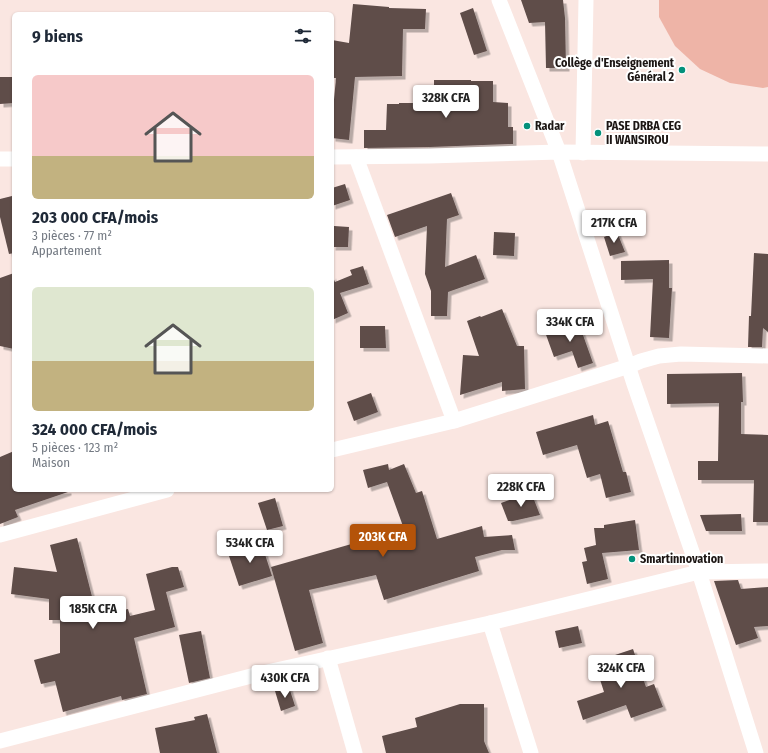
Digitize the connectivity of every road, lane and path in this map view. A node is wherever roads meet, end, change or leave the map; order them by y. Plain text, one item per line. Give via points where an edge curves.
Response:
1 (499, 0) edge
2 (586, 0) edge
3 (559, 152) junction
4 (583, 153) junction
5 (768, 154) edge
6 (334, 157) edge
7 (356, 157) junction
8 (0, 159) edge
9 (12, 159) edge
10 (768, 356) edge
11 (629, 366) junction
12 (454, 421) junction
13 (334, 450) edge
14 (152, 492) edge
15 (137, 494) edge
16 (0, 535) edge
17 (768, 571) edge
18 (699, 572) junction
19 (490, 623) junction
20 (328, 658) junction
21 (0, 741) edge
22 (355, 753) edge
23 (531, 753) edge
24 (756, 753) edge

1 - 3 street
2 - 4 street
3 - 4 street
3 - 7 street
3 - 11 street
4 - 5 street
6 - 7 street
7 - 12 street
8 - 9 street
10 - 11 street via 681,354 659,356
11 - 12 street
11 - 18 street
12 - 13 street
14 - 15 street
15 - 16 street
17 - 18 street
18 - 19 street
18 - 24 street
19 - 20 street
19 - 23 street
20 - 21 street
20 - 22 street

